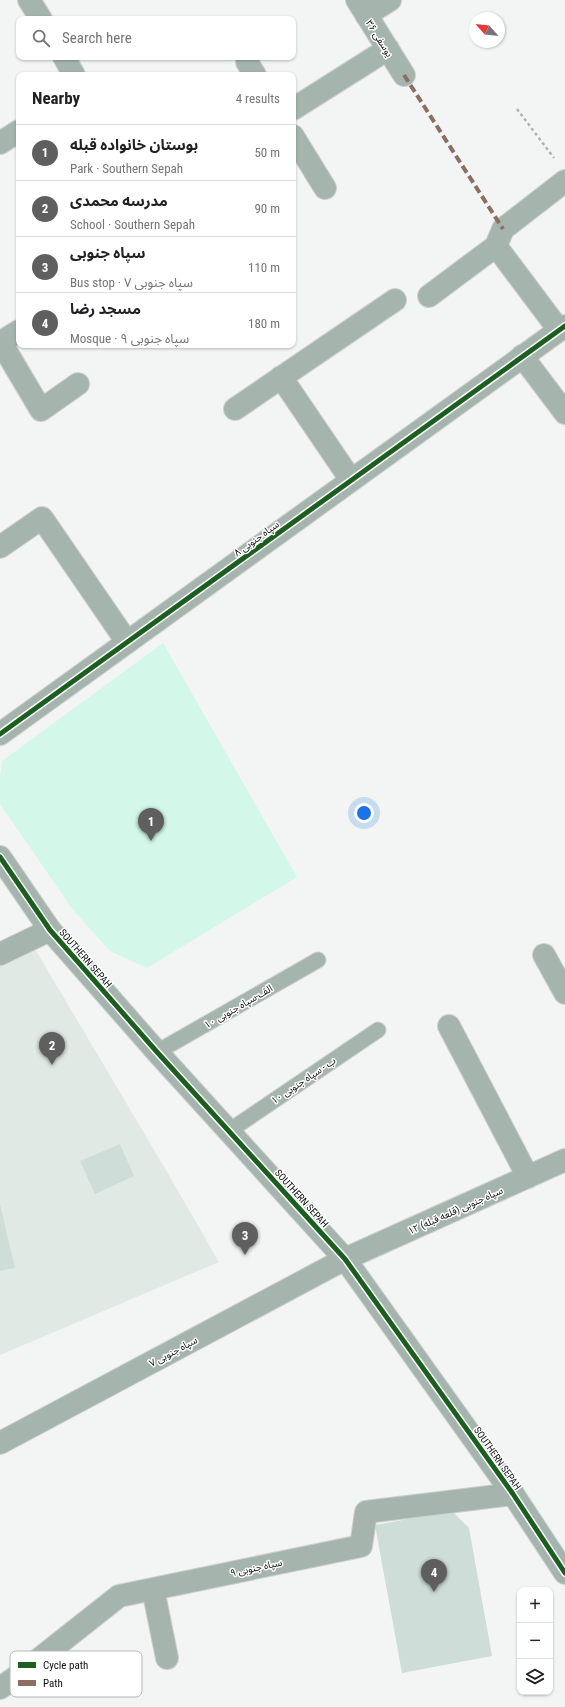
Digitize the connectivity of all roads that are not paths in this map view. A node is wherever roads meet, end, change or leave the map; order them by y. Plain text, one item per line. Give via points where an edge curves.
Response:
1 (28, 0) edge
2 (390, 0) edge
3 (361, 7) edge
4 (39, 16) edge
5 (388, 49) junction
6 (66, 60) edge
7 (72, 72) edge
8 (404, 75) dead end
9 (296, 107) edge
10 (16, 133) edge
11 (296, 141) edge
12 (0, 144) edge
13 (561, 171) edge
14 (325, 188) dead end
15 (496, 246) junction
16 (429, 296) dead end
17 (395, 300) dead end
18 (562, 328) edge
19 (16, 333) edge
20 (0, 341) edge
21 (522, 356) junction
22 (281, 377) junction
23 (78, 384) dead end
24 (235, 409) dead end
25 (565, 413) edge
26 (351, 480) junction
27 (0, 547) edge
28 (127, 642) junction
29 (0, 734) edge
30 (0, 857) edge
31 (50, 930) junction
32 (0, 954) edge
33 (544, 955) dead end
34 (318, 960) dead end
35 (565, 993) edge
36 (449, 1026) dead end
37 (378, 1030) dead end
38 (157, 1052) junction
39 (229, 1131) junction
40 (565, 1160) edge
41 (528, 1177) junction
42 (346, 1259) junction
43 (0, 1443) edge
44 (513, 1494) junction
45 (565, 1573) edge
46 (152, 1589) junction
47 (48, 1651) edge
48 (167, 1658) dead end
49 (10, 1680) edge
50 (0, 1688) edge

1 - 4 street
2 - 3 street
3 - 5 street, یوسفی ۳۶
5 - 8 street, یوسفی ۳۶
5 - 9 street
6 - 7 street
10 - 12 street
11 - 14 street
13 - 15 street via 503,229
15 - 16 street
15 - 18 street
17 - 22 street
18 - 21 street, ۸ سپاه جنوبی
19 - 20 street
20 - 23 street via 41,410
21 - 25 street
21 - 26 street, ۸ سپاه جنوبی
22 - 24 street
22 - 26 street
26 - 28 street, ۸ سپاه جنوبی
27 - 28 street via 42,518
28 - 29 street, ۸ سپاه جنوبی
30 - 31 street, SOUTHERN SEPAH
31 - 32 street
31 - 38 street, SOUTHERN SEPAH
33 - 35 street
34 - 38 lane, ۱۰ الف-سپاه جنوبی
36 - 41 street
37 - 39 lane, ۱۰ ب - سپاه جنوبی
38 - 39 street, SOUTHERN SEPAH
39 - 42 street, SOUTHERN SEPAH
40 - 41 street, ۱۲ سپاه جنوبی (قلعه قبله)
41 - 42 street, ۱۲ سپاه جنوبی (قلعه قبله)
42 - 43 street, ۷ سپاه جنوبی
42 - 44 street, SOUTHERN SEPAH
44 - 45 street, SOUTHERN SEPAH
44 - 46 street, ۹ سپاه جنوبی via 366,1512 361,1546
46 - 47 street, ۹ سپاه جنوبی via 119,1596
46 - 48 street
49 - 50 street, ۹ سپاه جنوبی

